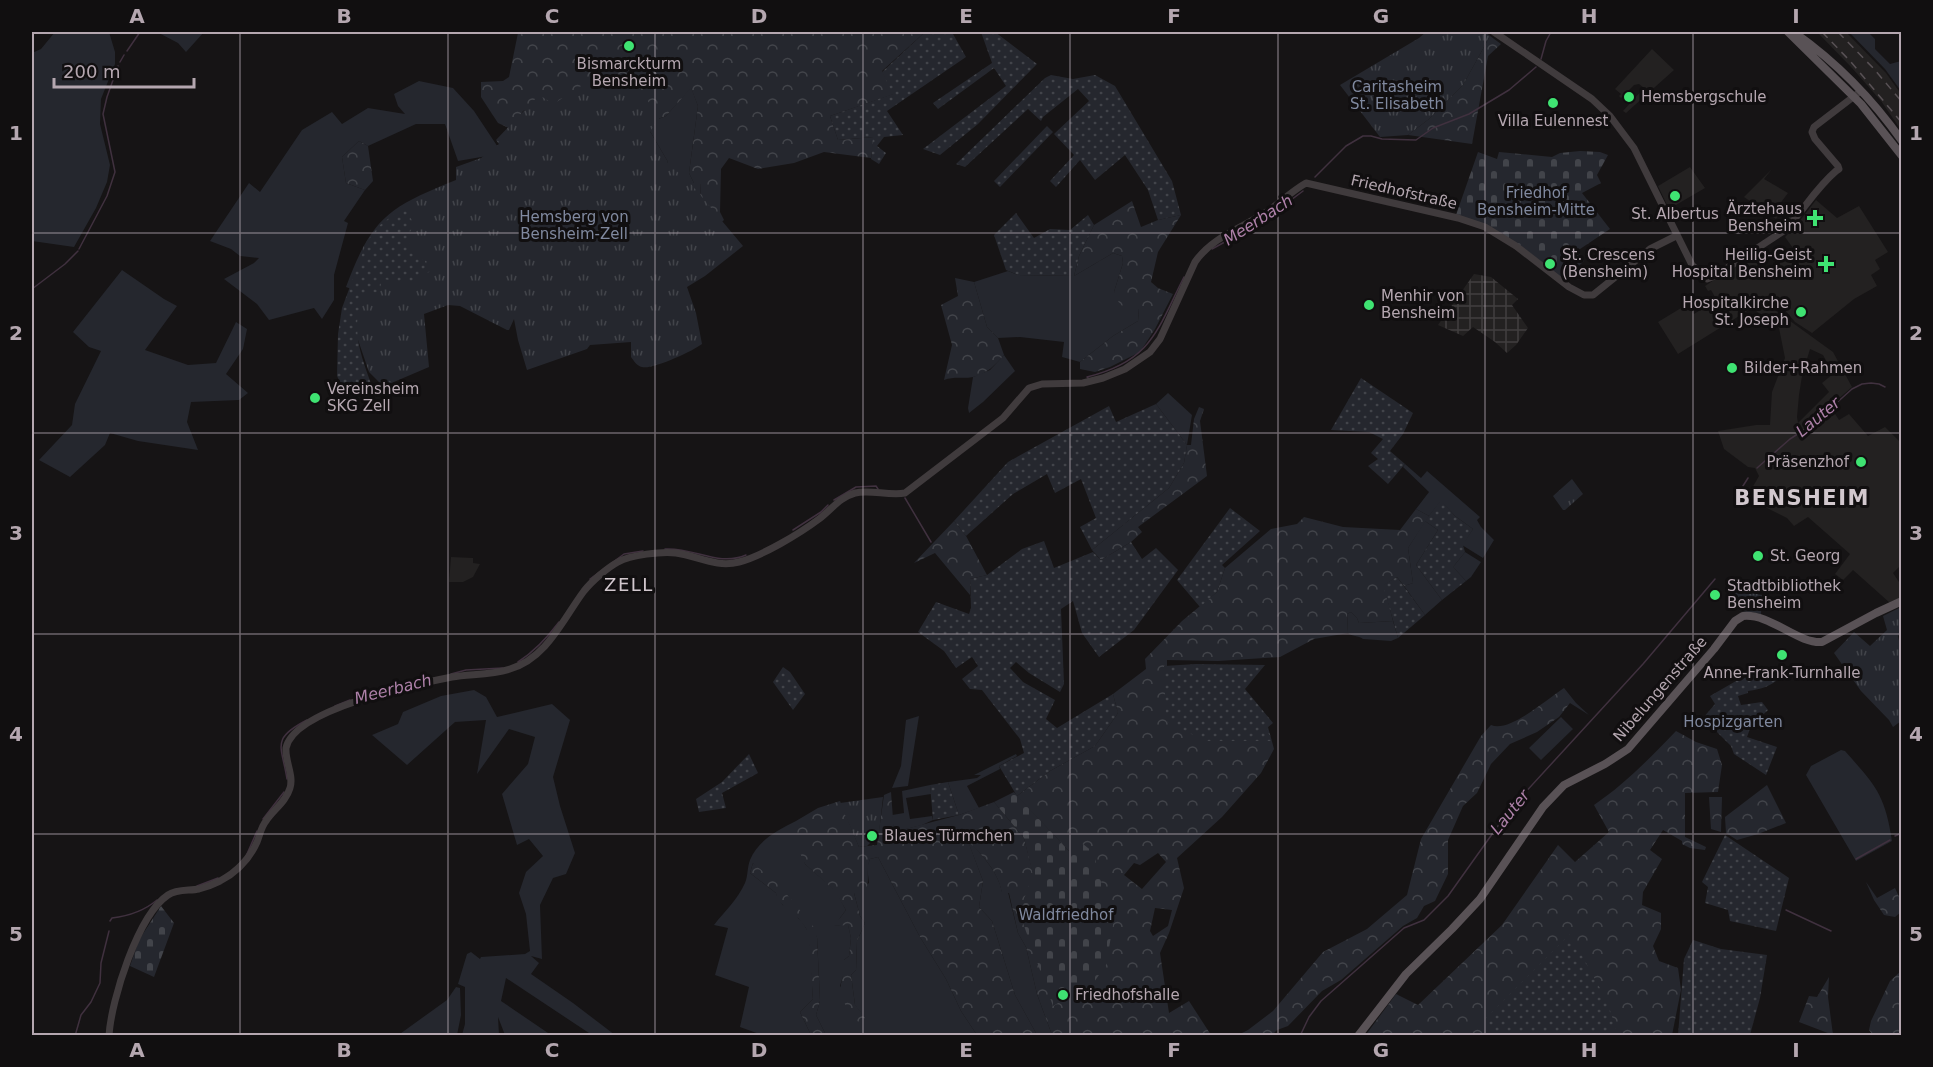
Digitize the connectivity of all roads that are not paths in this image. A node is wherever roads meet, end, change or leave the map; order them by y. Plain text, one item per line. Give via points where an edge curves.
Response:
1 (1494, 32) edge
2 (1788, 32) edge
3 (1793, 32) edge
4 (1857, 93) junction
5 (1902, 141) edge
6 (1902, 156) edge
7 (1676, 236) junction
8 (1902, 601) edge
9 (109, 1035) edge
10 (1358, 1035) edge

1 - 7 street via 1592,99 1610,116 1634,148
2 - 4 main road
3 - 4 main road via 1835,66
4 - 5 main road
4 - 6 main road
4 - 7 street via 1814,127 1815,139 1839,169 1785,230 1710,279 1692,265
7 - 9 street, Friedhofstraße via 1650,249 1593,295 1584,295 1485,227 1306,183 1201,253 1150,352 1103,378 1029,388 1002,418 905,493 856,492 802,530 739,562 716,564 675,553 619,561 585,590 545,645 514,668 392,691 339,707 300,728 286,748 291,787 266,821 247,860 220,881 166,896 145,923 114,1001
8 - 10 main road, Nibelungenstraße via 1822,642 1760,617 1743,616 1735,621 1628,749 1564,785 1543,807 1480,899 1406,974

